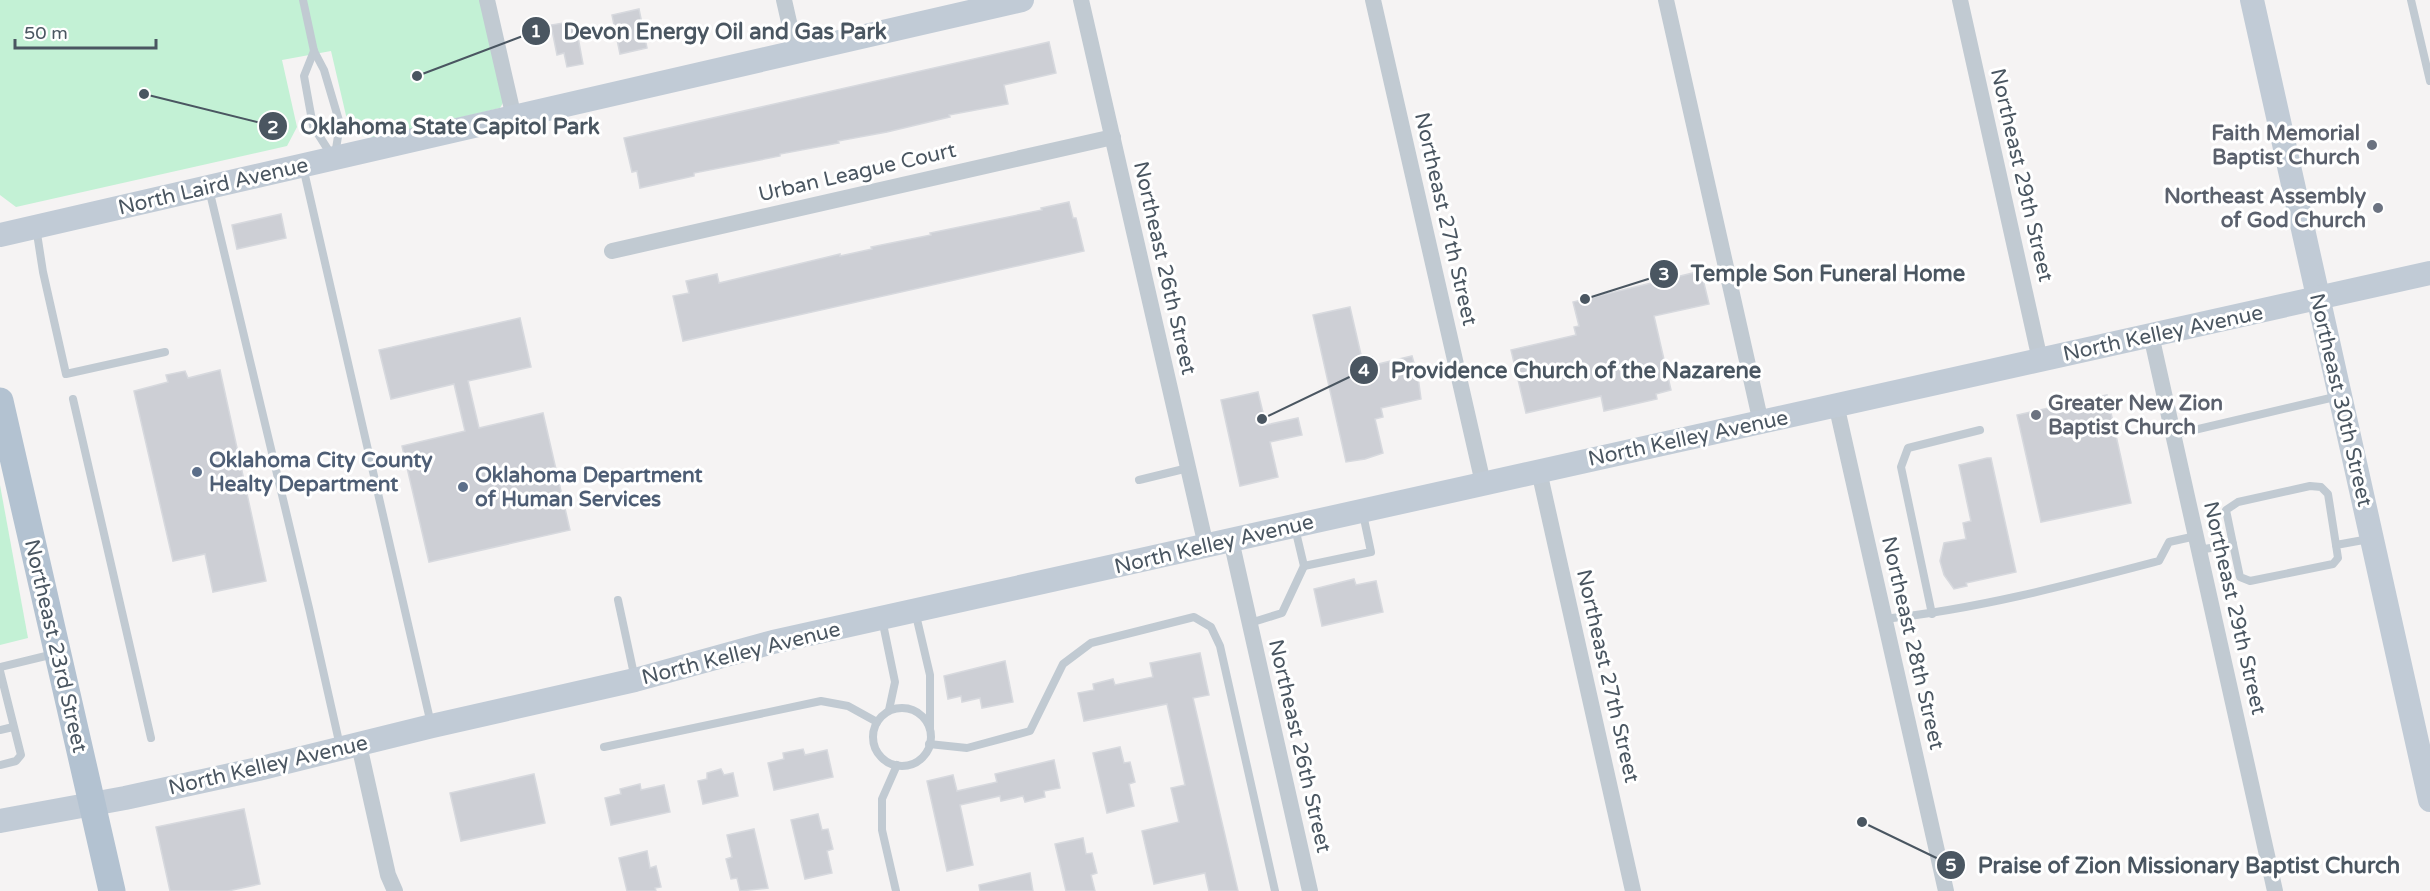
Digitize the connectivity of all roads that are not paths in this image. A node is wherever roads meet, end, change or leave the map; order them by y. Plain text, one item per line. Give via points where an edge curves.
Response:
1 (303, 0) edge
2 (487, 0) edge
3 (784, 0) edge
4 (1022, 0) edge
5 (1081, 0) edge
6 (1373, 0) edge
7 (1666, 0) edge
8 (1960, 0) edge
9 (2252, 0) edge
10 (2411, 0) edge
11 (314, 51) junction
12 (796, 53) junction
13 (2430, 81) edge
14 (514, 118) junction
15 (1113, 137) junction
16 (334, 159) junction
17 (302, 166) junction
18 (208, 188) junction
19 (36, 227) junction
20 (0, 235) edge
21 (612, 251) dead end
22 (2430, 273) edge
23 (2318, 299) junction
24 (2151, 335) junction
25 (165, 352) dead end
26 (2040, 360) junction
27 (2340, 396) junction
28 (73, 399) dead end
29 (0, 401) edge
30 (1836, 404) junction
31 (1761, 423) junction
32 (1980, 430) dead end
33 (2173, 435) junction
34 (1188, 468) junction
35 (1539, 471) junction
36 (1139, 480) dead end
37 (1483, 483) junction
38 (1362, 511) junction
39 (1295, 526) junction
40 (2372, 538) junction
41 (1231, 540) junction
42 (2197, 543) junction
43 (2233, 544) junction
44 (2336, 544) junction
45 (1206, 546) junction
46 (1304, 566) junction
47 (618, 600) dead end
48 (915, 611) junction
49 (1932, 614) junction
50 (881, 618) junction
51 (1884, 619) junction
52 (1250, 623) junction
53 (57, 653) junction
54 (0, 669) edge
55 (635, 680) junction
56 (3, 700) edge
57 (889, 710) junction
58 (877, 722) junction
59 (432, 726) junction
60 (13, 727) junction
61 (0, 730) edge
62 (930, 732) junction
63 (151, 738) dead end
64 (929, 744) junction
65 (350, 747) junction
66 (604, 747) dead end
67 (0, 765) edge
68 (897, 765) junction
69 (2430, 800) edge
70 (92, 804) junction
71 (0, 820) edge
72 (112, 891) edge
73 (395, 891) edge
74 (896, 891) edge
75 (1275, 891) edge
76 (1310, 891) edge
77 (1633, 891) edge
78 (1946, 891) edge
79 (2275, 891) edge

1 - 11 lane
2 - 14 street
3 - 12 street
4 - 12 main road, North Laird Avenue
5 - 15 street, Northeast 26th Street
6 - 37 street, Northeast 27th Street
7 - 31 street
8 - 26 street, Northeast 29th Street
9 - 23 main road, Northeast 30th Street
10 - 13 lane
11 - 16 lane via 324,70 339,124
11 - 16 lane via 304,76 313,126
12 - 14 main road, North Laird Avenue
14 - 16 main road, North Laird Avenue
15 - 21 street, Urban League Court
15 - 34 street, Northeast 26th Street
16 - 17 main road, North Laird Avenue
17 - 18 main road, North Laird Avenue
17 - 59 lane
18 - 19 main road, North Laird Avenue
18 - 65 lane via 309,608
19 - 20 main road, North Laird Avenue
19 - 25 lane via 66,374
22 - 23 main road, North Kelley Avenue
23 - 24 main road, North Kelley Avenue
23 - 27 main road, Northeast 30th Street
24 - 26 main road, North Kelley Avenue
24 - 33 street, Northeast 29th Street
26 - 30 main road, North Kelley Avenue
27 - 33 lane
27 - 40 main road, Northeast 30th Street
28 - 63 lane
29 - 53 main road, Northeast 23rd Street
30 - 31 main road, North Kelley Avenue
30 - 51 street, Northeast 28th Street
31 - 35 main road, North Kelley Avenue
32 - 49 lane via 1908,448 1901,467
33 - 42 street, Northeast 29th Street
34 - 36 lane
34 - 45 street, Northeast 26th Street
35 - 37 main road, North Kelley Avenue
35 - 77 street, Northeast 27th Street
37 - 38 main road, North Kelley Avenue
38 - 39 main road, North Kelley Avenue
38 - 46 lane via 1371,552
39 - 41 main road, North Kelley Avenue
39 - 46 lane
40 - 44 lane
40 - 69 main road, Northeast 30th Street
41 - 45 main road, North Kelley Avenue
41 - 52 street, Northeast 26th Street
42 - 43 lane
42 - 49 lane via 2169,542 2159,561 2021,597
42 - 79 street, Northeast 29th Street
43 - 44 lane via 2240,577 2250,581 2333,564 2338,558
43 - 44 lane via 2226,510 2238,502 2310,486 2321,487 2328,494
45 - 48 main road, North Kelley Avenue
46 - 52 lane via 1282,613
47 - 55 lane
48 - 50 main road, North Kelley Avenue
48 - 62 lane via 930,675
49 - 51 lane
50 - 55 main road, North Kelley Avenue via 773,642
50 - 57 lane via 895,682
51 - 78 street, Northeast 28th Street
52 - 76 street, Northeast 26th Street
53 - 54 lane
53 - 70 main road, Northeast 23rd Street
54 - 56 lane
55 - 59 main road, North Kelley Avenue
56 - 60 lane
57 - 58 lane
57 - 62 lane via 915,711
58 - 66 lane via 848,706 821,701
58 - 68 lane via 873,730 875,749
59 - 65 main road, North Kelley Avenue
60 - 61 lane
60 - 67 lane via 21,755 16,761
62 - 64 lane
64 - 68 lane via 915,762
64 - 75 lane via 967,748 1030,730 1064,664 1091,643 1194,617 1211,627 1220,646
65 - 70 main road, North Kelley Avenue
65 - 73 street
68 - 74 lane via 882,799 882,830
70 - 71 main road, North Kelley Avenue
70 - 72 main road, Northeast 23rd Street

